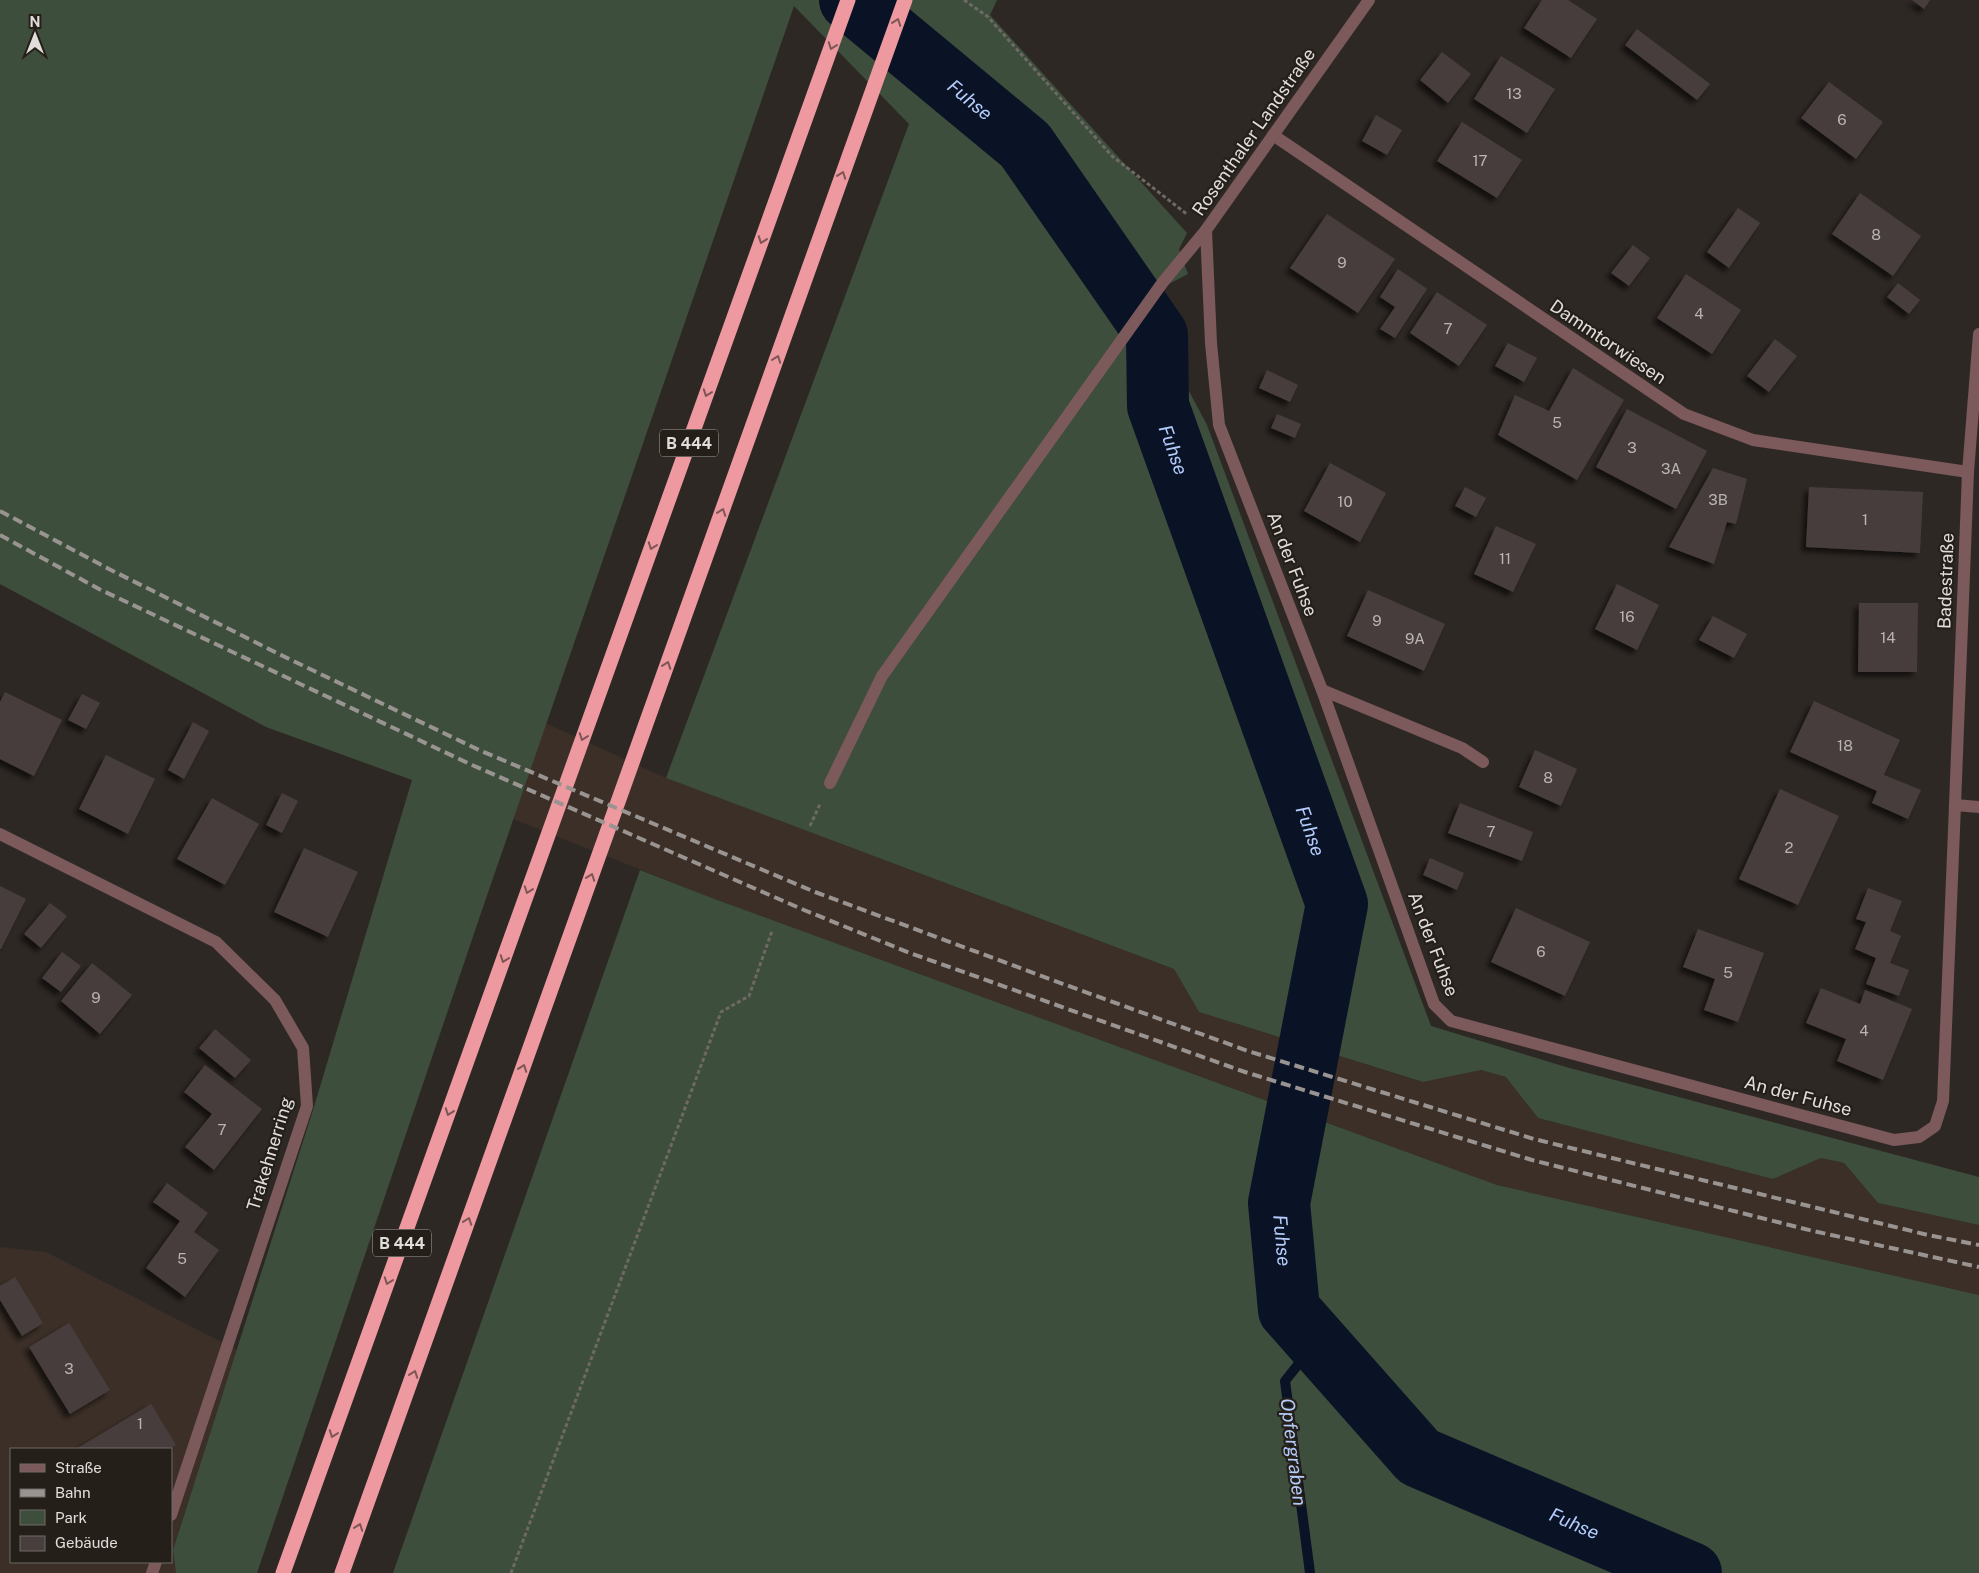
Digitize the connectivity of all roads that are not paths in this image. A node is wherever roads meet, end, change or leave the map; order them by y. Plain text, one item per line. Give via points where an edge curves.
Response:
1 (848, 0) edge
2 (905, 0) edge
3 (1369, 0) edge
4 (1272, 136) junction
5 (1206, 230) junction
6 (1979, 334) edge
7 (1968, 472) junction
8 (1322, 690) junction
9 (1483, 762) dead end
10 (830, 783) dead end
11 (1955, 805) junction
12 (1979, 807) edge
13 (0, 834) edge
14 (172, 1512) edge
15 (283, 1573) edge
16 (342, 1573) edge

1 -> 15 highway, B 444
16 -> 2 highway, B 444
3 - 4 street, Rosenthaler Landstraße
4 - 5 street, Rosenthaler Landstraße
4 - 7 street, Dammtorwiesen via 1684,414 1753,440
5 - 8 street, An der Fuhse via 1219,425
5 - 10 street, Rosenthaler Landstraße via 1163,282 882,676
6 - 7 street, Badestraße
7 - 11 street, Badestraße
8 - 9 street via 1462,748
8 - 11 street, An der Fuhse via 1434,1004 1451,1021 1894,1140 1919,1137 1936,1126 1943,1101
11 - 12 street
13 - 14 street, Trakehnerring via 216,942 275,1000 303,1048 307,1106

